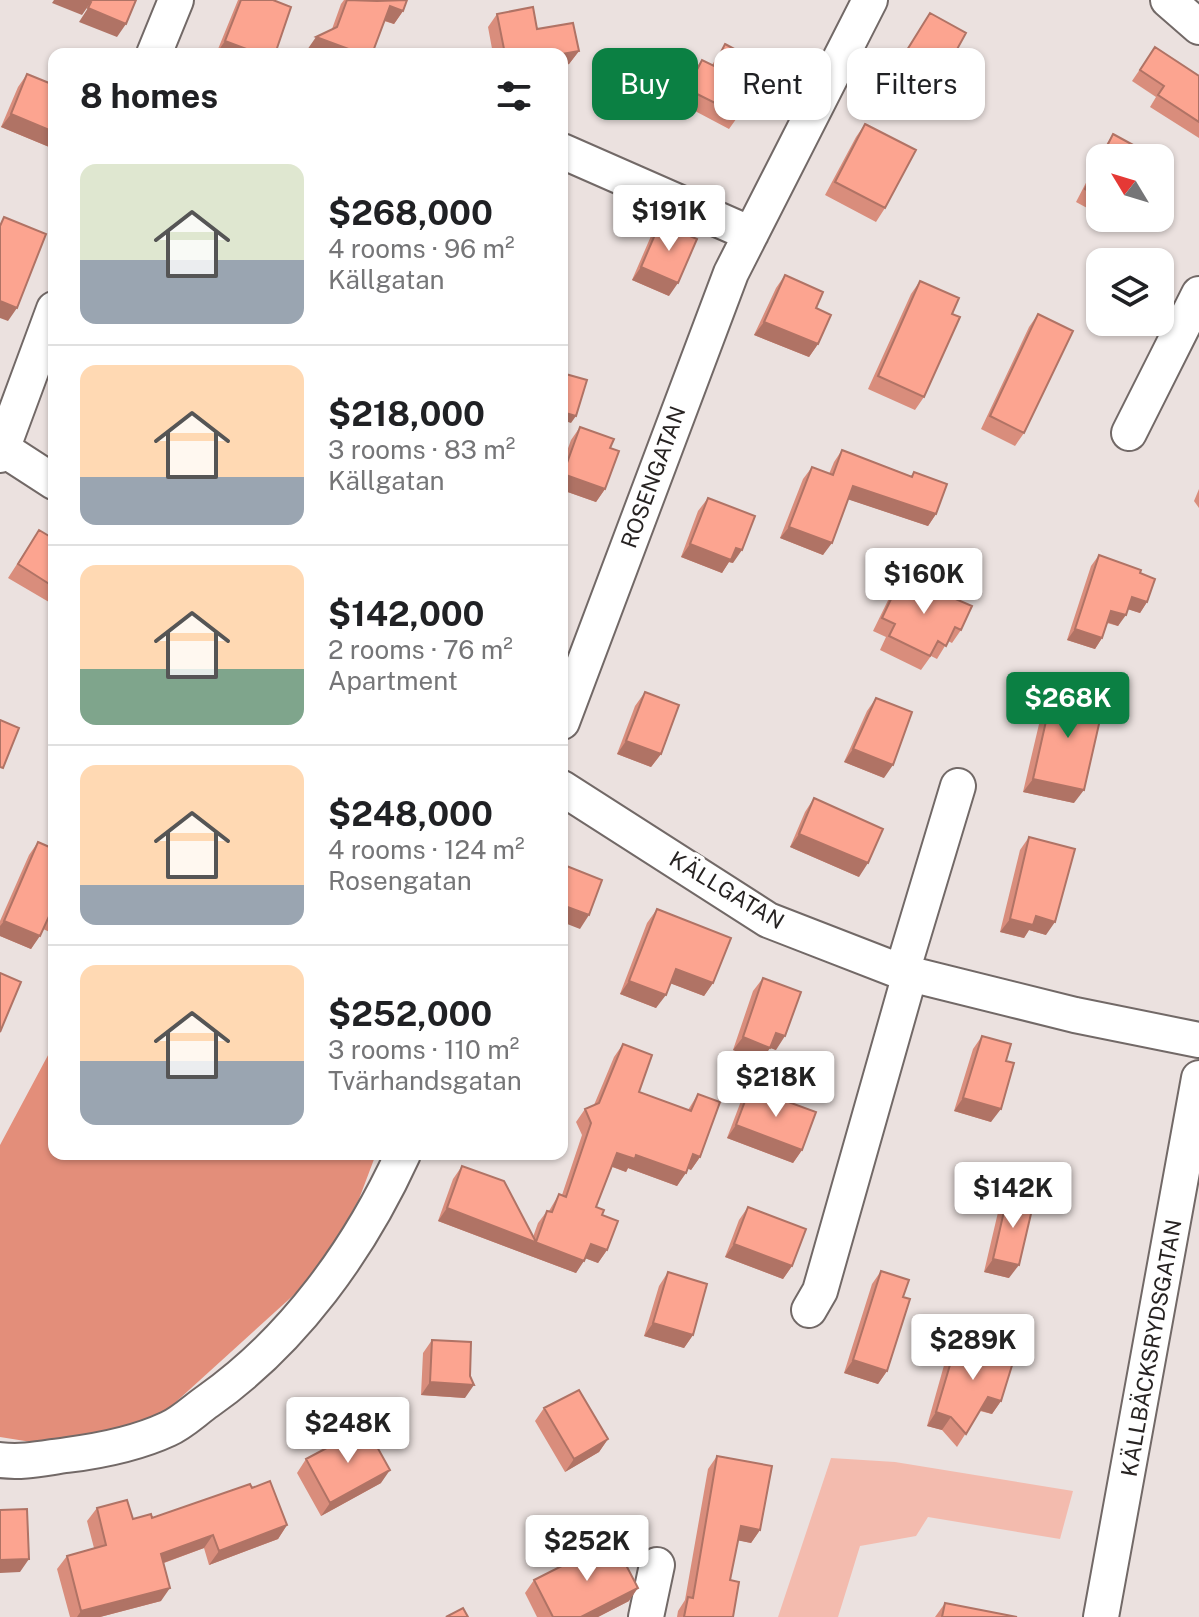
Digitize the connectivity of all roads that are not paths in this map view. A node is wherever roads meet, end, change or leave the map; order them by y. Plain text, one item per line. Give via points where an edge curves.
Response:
1 (176, 0) edge
2 (870, 0) edge
3 (1168, 0) edge
4 (1199, 27) edge
5 (156, 48) edge
6 (568, 154) edge
7 (751, 234) junction
8 (1199, 294) edge
9 (48, 325) edge
10 (1129, 433) dead end
11 (1, 450) edge
12 (48, 478) edge
13 (568, 706) edge
14 (958, 786) dead end
15 (568, 792) edge
16 (906, 973) junction
17 (1199, 1040) edge
18 (1199, 1078) edge
19 (400, 1160) edge
20 (809, 1310) dead end
21 (0, 1460) edge
22 (657, 1565) dead end
23 (646, 1617) edge
24 (1101, 1617) edge

1 - 5 street
2 - 7 street, ROSENGATAN
3 - 4 street
6 - 7 street
7 - 13 street, ROSENGATAN via 685,388
8 - 10 street
9 - 11 street
11 - 12 street
14 - 16 street
15 - 16 street, KÄLLGATAN via 768,920
16 - 17 street, KÄLLGATAN
16 - 20 street via 834,1243
18 - 24 street, KÄLLBÄCKSRYDSGATAN
19 - 21 street via 324,1288 231,1384 169,1429 90,1452
22 - 23 street

